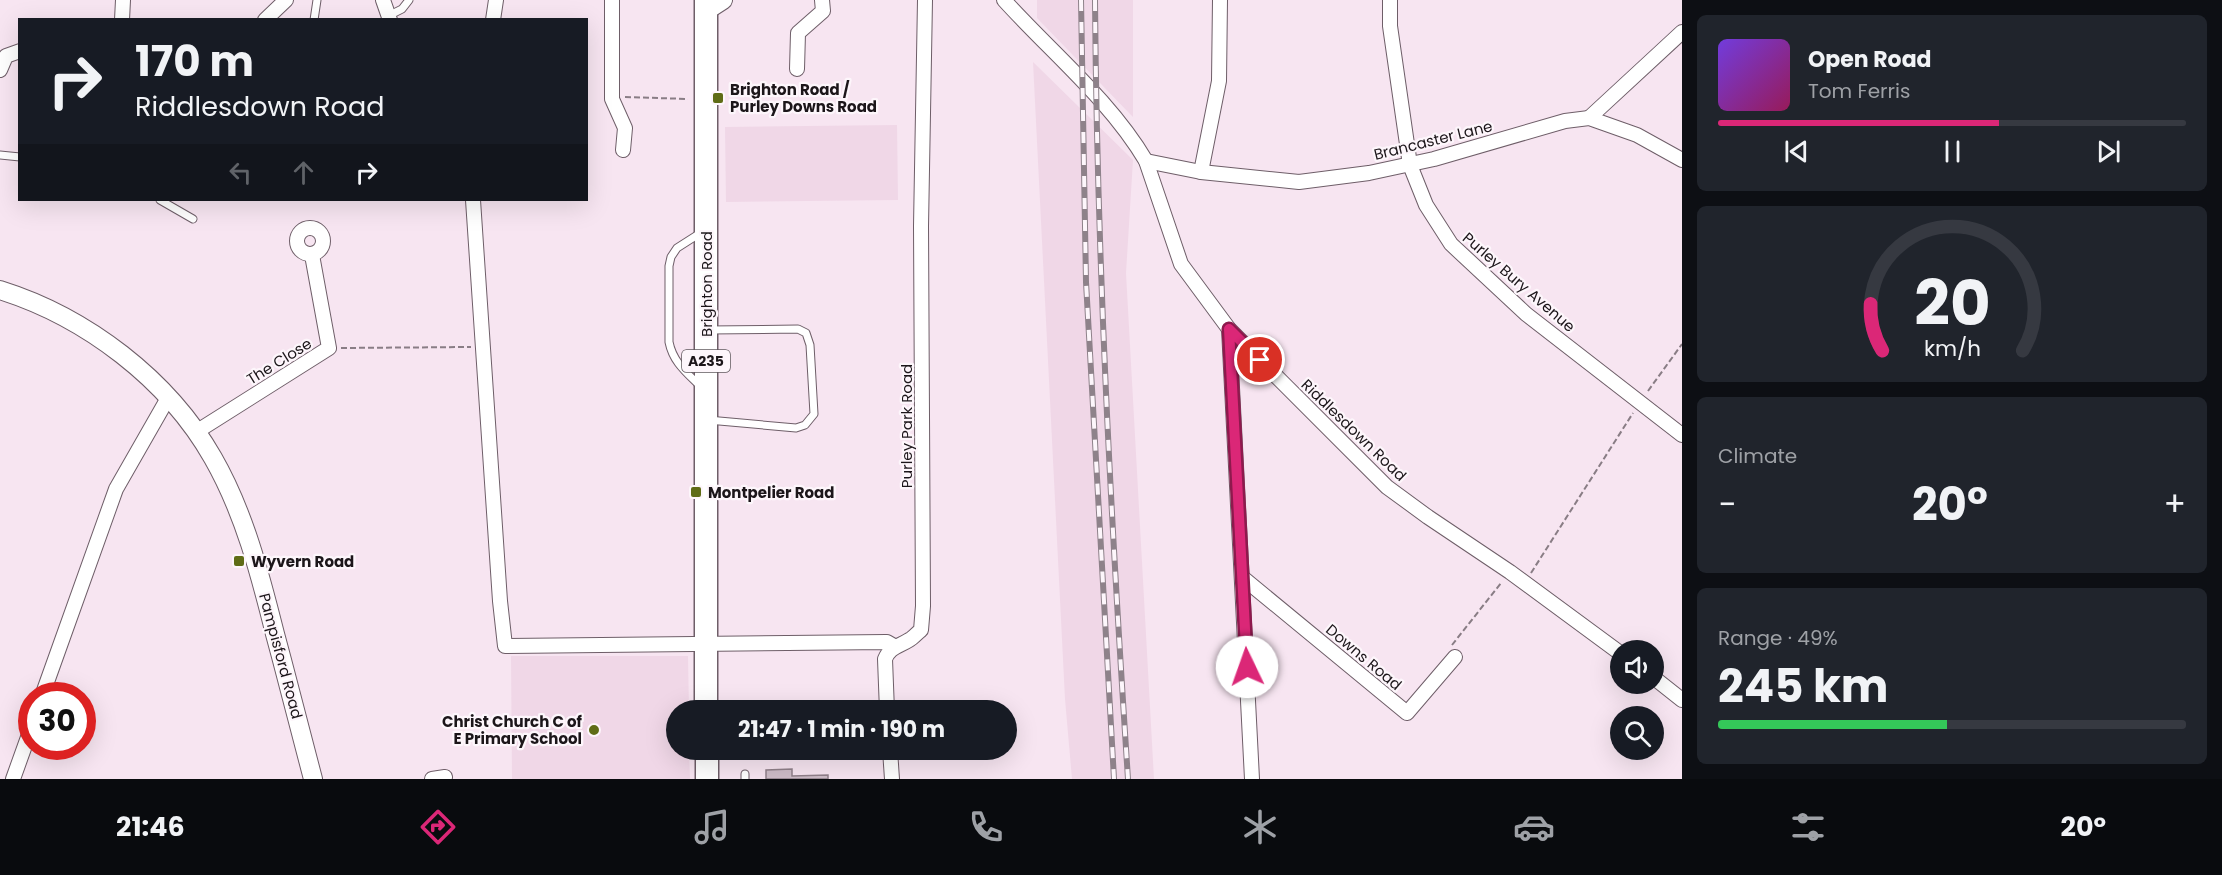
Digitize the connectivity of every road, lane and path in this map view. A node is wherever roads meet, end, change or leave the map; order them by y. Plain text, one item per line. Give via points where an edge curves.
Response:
1 (123, 0) edge
2 (286, 0) edge
3 (317, 0) edge
4 (383, 0) edge
5 (409, 0) edge
6 (496, 0) edge
7 (612, 0) edge
8 (822, 0) edge
9 (925, 0) edge
10 (1004, 0) edge
11 (1220, 0) edge
12 (1390, 0) edge
13 (712, 4) edge
14 (122, 18) edge
15 (267, 18) edge
16 (314, 18) edge
17 (389, 18) edge
18 (493, 18) edge
19 (1682, 32) edge
20 (18, 52) edge
21 (797, 69) dead end
22 (0, 70) edge
23 (612, 96) junction
24 (706, 99) junction
25 (1588, 118) junction
26 (623, 150) dead end
27 (0, 154) edge
28 (18, 157) edge
29 (1682, 160) edge
30 (1146, 161) junction
31 (1410, 165) junction
32 (1201, 172) junction
33 (162, 201) edge
34 (473, 201) edge
35 (193, 219) dead end
36 (706, 229) junction
37 (312, 255) dead end
38 (0, 290) edge
39 (1229, 329) junction
40 (706, 330) junction
41 (1682, 344) edge
42 (484, 346) junction
43 (329, 348) junction
44 (706, 392) junction
45 (168, 398) junction
46 (1640, 403) junction
47 (706, 420) junction
48 (196, 432) junction
49 (1682, 435) edge
50 (1510, 572) junction
51 (1243, 578) junction
52 (1525, 583) junction
53 (1461, 634) dead end
54 (706, 645) junction
55 (894, 646) junction
56 (1610, 646) edge
57 (1455, 657) dead end
58 (47, 682) edge
59 (1664, 685) edge
60 (1682, 699) edge
61 (706, 700) edge
62 (887, 700) edge
63 (20, 760) edge
64 (707, 760) edge
65 (891, 760) edge
66 (13, 779) edge
67 (313, 779) edge
68 (707, 779) edge
69 (892, 779) edge
70 (1252, 779) edge

1 - 14 street
2 - 15 street
3 - 16 lane
4 - 17 street
5 - 17 lane
6 - 18 street
7 - 23 street
8 - 21 street via 823,11 798,33
9 - 55 street, Purley Park Road via 921,226 924,606 921,630
10 - 30 street, Riddlesdown Road via 1113,114
11 - 32 street via 1219,81
12 - 31 street, Purley Bury Avenue via 1390,26
13 - 24 main road, Brighton Road / A235
19 - 25 street
20 - 22 street via 6,56
23 - 24 path
23 - 26 street via 625,128
24 - 36 main road, Brighton Road / A235
25 - 29 street, Brancaster Lane via 1637,135
25 - 31 street, Brancaster Lane
27 - 28 lane
30 - 32 street, Brancaster Lane
30 - 39 street, Riddlesdown Road via 1181,264
31 - 32 street, Brancaster Lane via 1299,182
31 - 46 street, Purley Bury Avenue via 1426,205 1451,244 1526,314
33 - 35 lane
34 - 42 street
36 - 40 main road, Brighton Road / A235
36 - 44 lane via 677,248 669,266 669,342 678,364
37 - 43 street, The Close
38 - 45 street, Pampisford Road via 73,321 127,359
39 - 50 street, Riddlesdown Road via 1387,487
39 - 51 street
40 - 44 main road, Brighton Road / A235
40 - 47 lane via 798,329 806,333 814,414 805,425 796,428
41 - 46 path
42 - 43 path
42 - 54 street via 505,646
43 - 48 street, The Close
44 - 47 main road, Brighton Road / A235
45 - 48 street, Pampisford Road
45 - 58 street via 116,489
46 - 49 street, Purley Bury Avenue
46 - 52 path
47 - 54 main road, Brighton Road / A235
48 - 67 street, Pampisford Road via 225,481 249,542
50 - 52 street, Riddlesdown Road
50 - 53 path
51 - 57 street, Downs Road via 1407,714
51 - 70 street
52 - 56 street, Riddlesdown Road
54 - 55 street via 887,642
54 - 61 main road, Brighton Road / A235
55 - 62 street via 885,659
59 - 60 street
63 - 66 street
64 - 68 main road
65 - 69 street

